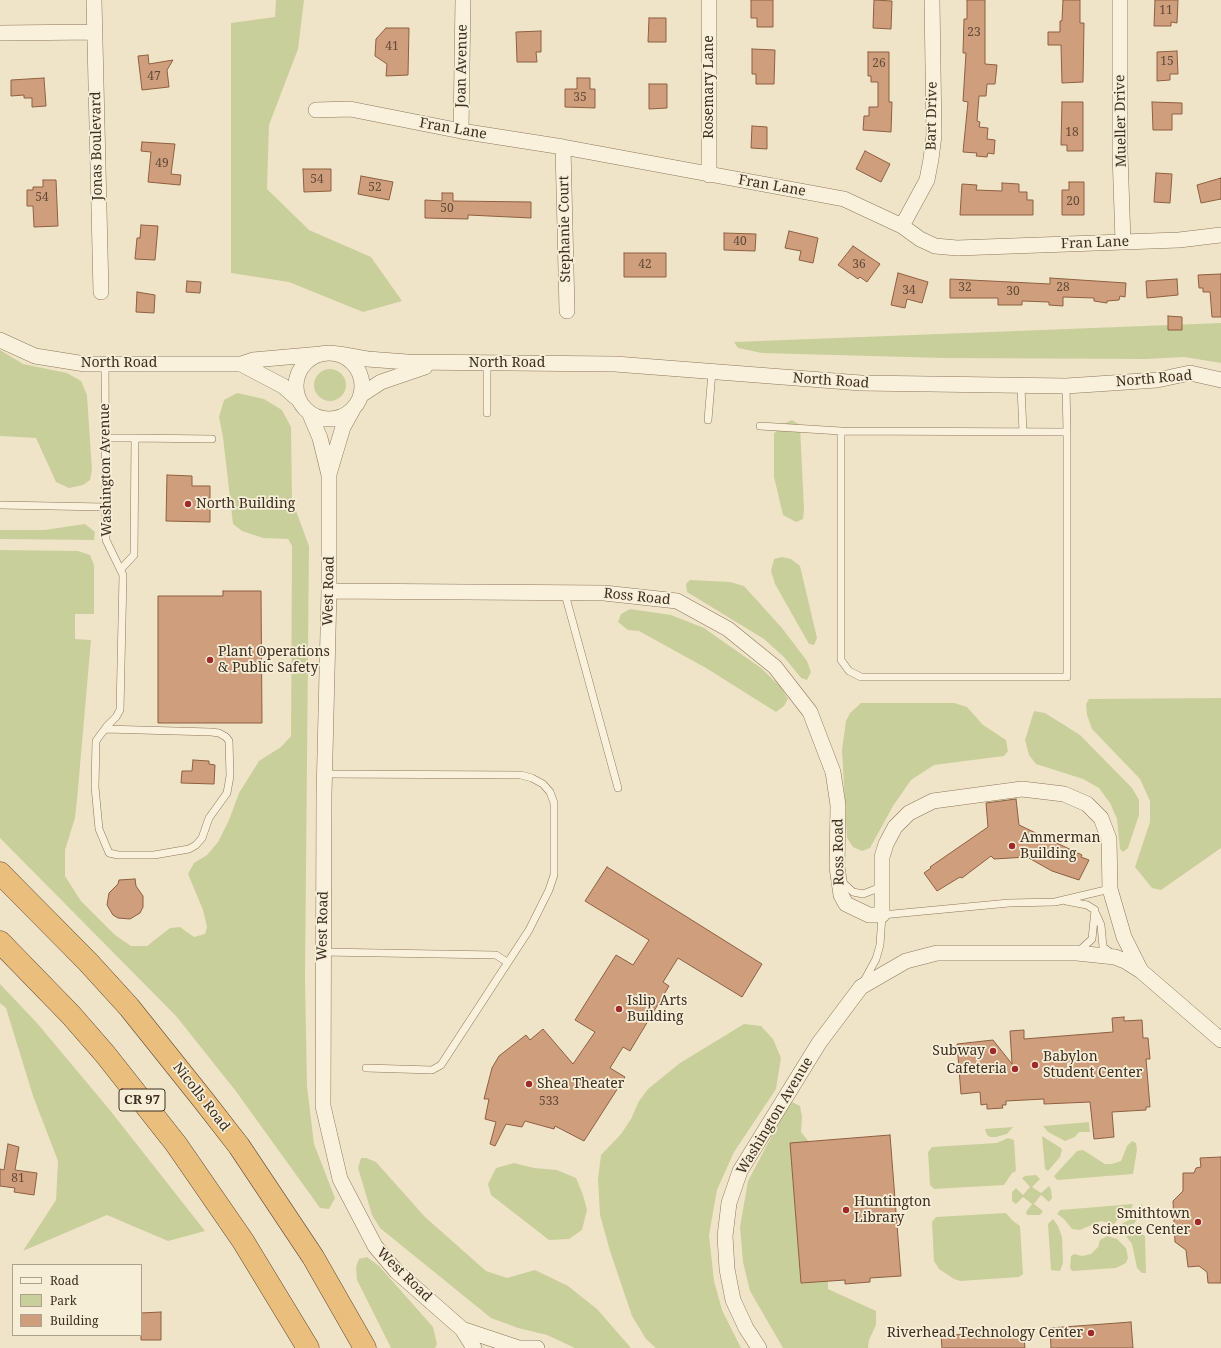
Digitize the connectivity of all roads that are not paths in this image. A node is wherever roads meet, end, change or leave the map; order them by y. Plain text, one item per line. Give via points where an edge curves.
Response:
1 (94, 0) edge
2 (463, 0) edge
3 (708, 0) edge
4 (932, 0) edge
5 (1120, 0) edge
6 (95, 32) junction
7 (0, 33) edge
8 (316, 110) dead end
9 (462, 131) junction
10 (563, 147) junction
11 (709, 175) junction
12 (902, 226) junction
13 (1221, 235) edge
14 (1123, 242) junction
15 (101, 292) dead end
16 (567, 312) dead end
17 (0, 340) edge
18 (321, 354) junction
19 (339, 354) junction
20 (105, 363) junction
21 (439, 363) junction
22 (487, 363) junction
23 (242, 364) junction
24 (712, 372) junction
25 (1221, 380) edge
26 (1066, 386) junction
27 (1021, 387) junction
28 (361, 395) junction
29 (299, 400) junction
30 (353, 409) junction
31 (310, 412) junction
32 (487, 413) dead end
33 (708, 420) dead end
34 (760, 426) dead end
35 (841, 431) junction
36 (1023, 432) junction
37 (1067, 432) junction
38 (105, 438) junction
39 (136, 438) junction
40 (212, 439) dead end
41 (328, 475) junction
42 (0, 505) edge
43 (105, 507) junction
44 (121, 569) junction
45 (330, 591) junction
46 (565, 594) junction
47 (105, 728) junction
48 (325, 774) junction
49 (618, 788) dead end
50 (0, 873) edge
51 (838, 878) junction
52 (881, 887) junction
53 (1110, 890) junction
54 (1064, 901) junction
55 (1095, 910) junction
56 (882, 915) junction
57 (0, 942) edge
58 (322, 952) junction
59 (1077, 953) junction
60 (1115, 957) junction
61 (508, 962) junction
62 (1141, 971) junction
63 (861, 987) junction
64 (1221, 1040) edge
65 (366, 1068) dead end
66 (275, 1199) junction
67 (462, 1329) junction
68 (308, 1348) edge
69 (365, 1348) edge
70 (380, 1348) edge
71 (474, 1348) edge
72 (518, 1348) edge
73 (537, 1348) edge
74 (759, 1348) edge

1 - 6 street, Jonas Boulevard
2 - 9 street, Joan Avenue
3 - 11 street, Rosemary Lane
4 - 12 street, Bart Drive via 934,135 931,159 927,180
5 - 14 street, Mueller Drive
6 - 7 street
6 - 15 street, Jonas Boulevard
8 - 9 street, Fran Lane via 350,109
9 - 10 street, Fran Lane
10 - 11 street, Fran Lane
10 - 16 street, Stephanie Court
11 - 12 street, Fran Lane via 844,199
12 - 14 street, Fran Lane via 934,246 957,248
13 - 14 street, Fran Lane
17 - 20 street, North Road via 35,356 78,363
18 - 19 street
18 - 23 street, North Road via 253,360
18 - 29 street via 310,358 298,373 296,382
19 - 21 street, North Road via 384,361
19 - 28 street via 357,367 362,378
20 - 23 street, North Road
20 - 38 lane, Washington Avenue
21 - 22 street, North Road
21 - 28 street, North Road via 394,377
22 - 24 street, North Road via 615,364
22 - 32 lane
23 - 29 street, North Road via 283,386
24 - 27 street, North Road via 861,383
24 - 33 lane
25 - 26 street, North Road via 1190,373 1157,380
26 - 27 street, North Road
26 - 37 lane
27 - 36 lane
28 - 30 street
29 - 31 street
30 - 31 street via 333,419 322,418
30 - 41 street, West Road via 343,427
31 - 41 street, West Road via 320,438
34 - 35 lane
35 - 36 lane
35 - 37 lane via 841,660 843,666 861,677 1067,677
36 - 37 lane
38 - 39 lane
38 - 43 lane, Washington Avenue
39 - 40 lane
39 - 44 lane via 134,555
41 - 45 street, West Road
42 - 43 lane
43 - 44 lane, Washington Avenue via 107,546
44 - 47 lane, Washington Avenue via 124,575 122,700 120,710
45 - 46 street, Ross Road
45 - 48 street, West Road
46 - 49 lane
46 - 51 street, Ross Road via 604,593 677,601 728,628 775,667 810,712 833,772 838,805
47 - 47 lane, Washington Avenue via 96,741 96,804 99,829 109,853 134,856 189,849 202,838 209,818 227,793 230,776 229,741 219,733
48 - 58 street, West Road
48 - 61 lane via 521,775 543,784 550,792 554,803 554,875 544,903
50 - 66 highway, Nicolls Road via 88,962 134,1013 239,1146
51 - 52 lane via 853,892 863,894
51 - 56 street, Ross Road via 841,895 846,904 869,916
52 - 53 street, Washington Avenue via 882,857 886,844 895,828 909,813 933,801 1022,789 1051,791 1075,798 1087,804 1101,818 1109,839
52 - 56 street, Washington Avenue
53 - 54 lane
53 - 62 street, Washington Avenue via 1124,937
54 - 55 lane via 1087,905
54 - 56 lane via 1009,903
55 - 59 lane via 1092,939
55 - 60 lane via 1101,925 1103,947
56 - 63 lane, Washington Avenue via 880,945 876,959
57 - 68 highway, CR 97 via 71,1015 176,1144 243,1241
58 - 61 lane via 496,955
58 - 67 street, West Road via 323,1106 340,1179 375,1246 396,1271
59 - 60 street, Washington Avenue
59 - 63 street, Washington Avenue via 937,954 906,961
60 - 62 street, Washington Avenue
61 - 65 lane via 441,1065 432,1070
62 - 64 street, Washington Avenue
63 - 74 street, Washington Avenue via 819,1043 740,1171 729,1203 725,1236 727,1269 733,1300
66 - 69 highway, Nicolls Road via 313,1257
66 - 70 highway via 339,1276
67 - 71 street, West Road
67 - 72 street, West Road
72 - 73 street, West Road

